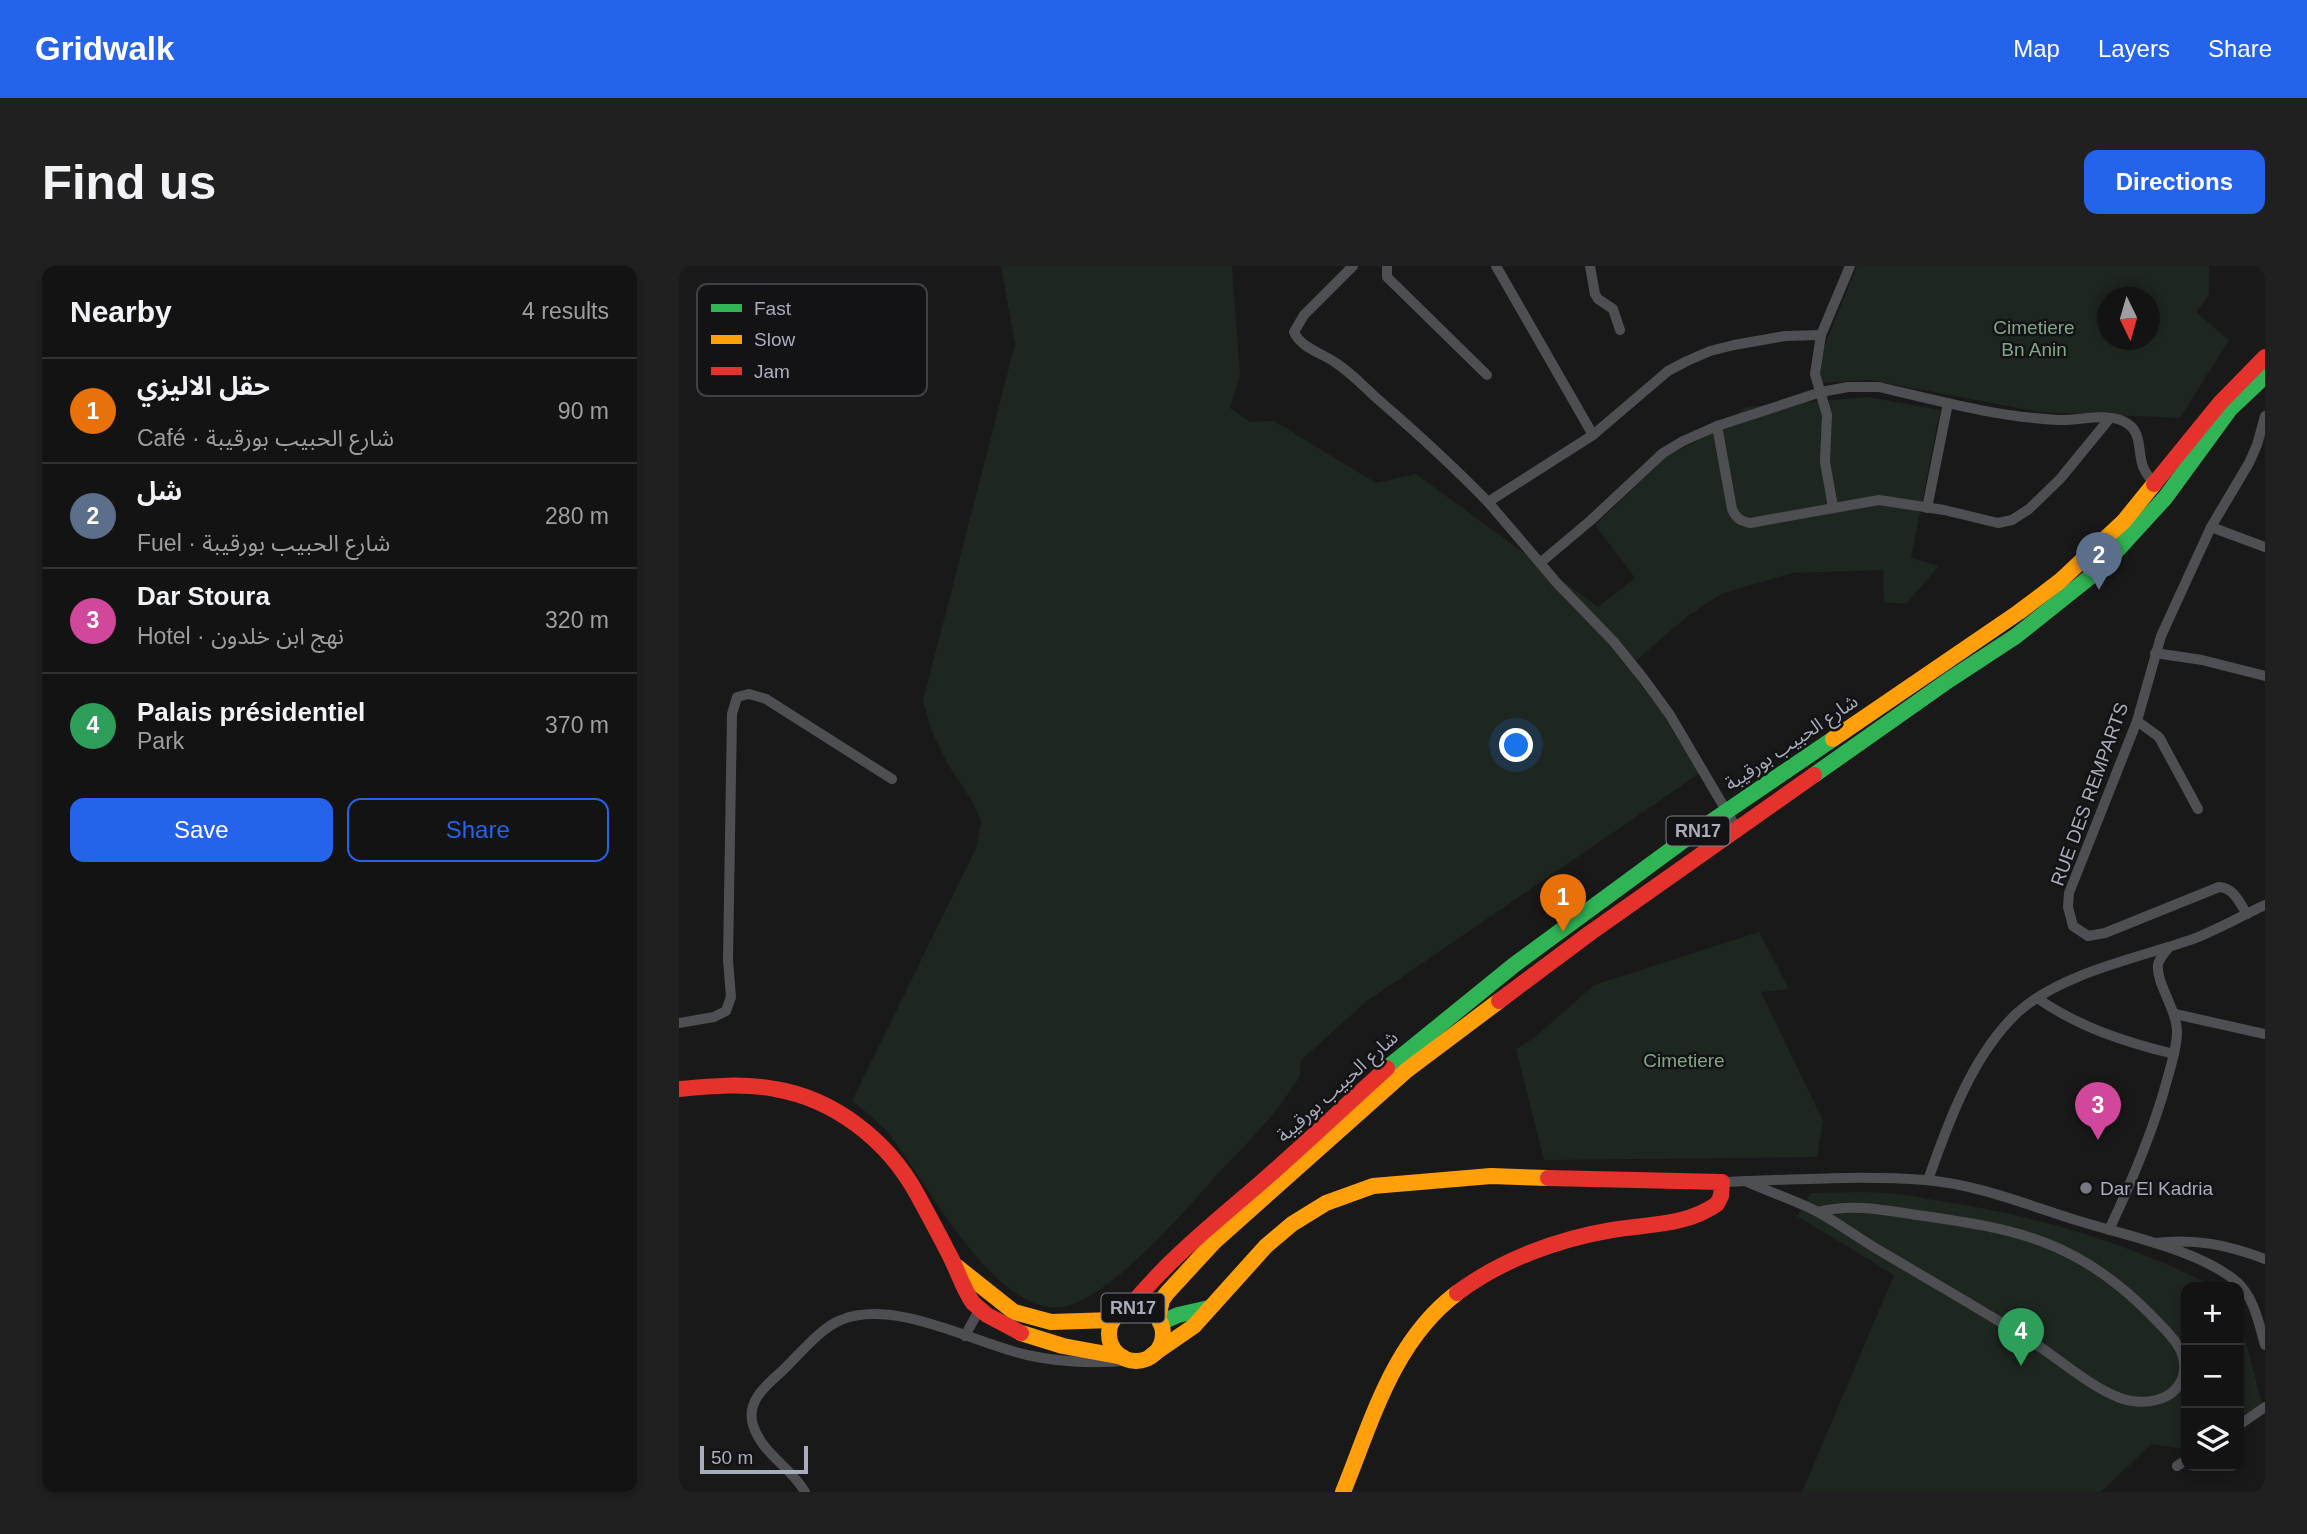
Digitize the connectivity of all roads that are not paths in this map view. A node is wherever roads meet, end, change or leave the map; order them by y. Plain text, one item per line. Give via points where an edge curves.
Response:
1 (1353, 266) edge
2 (1387, 266) edge
3 (1496, 266) edge
4 (1590, 266) edge
5 (1850, 266) edge
6 (1620, 330) dead end
7 (1821, 335) junction
8 (2265, 356) edge
9 (1487, 375) dead end
10 (2265, 376) edge
11 (1821, 392) junction
12 (1948, 403) junction
13 (2265, 416) edge
14 (2110, 418) junction
15 (1717, 426) junction
16 (1593, 435) junction
17 (2154, 483) junction
18 (2165, 498) junction
19 (1488, 502) junction
20 (1833, 507) junction
21 (1927, 508) junction
22 (2211, 527) junction
23 (2265, 547) edge
24 (1540, 563) junction
25 (2155, 653) junction
26 (2265, 676) edge
27 (2137, 721) junction
28 (892, 779) dead end
29 (2198, 809) dead end
30 (1726, 812) junction
31 (1737, 829) junction
32 (2265, 905) edge
33 (2247, 914) junction
34 (2170, 946) junction
35 (2037, 998) junction
36 (2175, 1014) junction
37 (679, 1023) edge
38 (2265, 1034) edge
39 (2173, 1054) junction
40 (679, 1089) edge
41 (1928, 1180) junction
42 (1745, 1181) junction
43 (1722, 1182) junction
44 (1691, 1193) junction
45 (1818, 1212) junction
46 (1675, 1222) junction
47 (2109, 1230) junction
48 (2153, 1243) junction
49 (2265, 1259) edge
50 (953, 1264) junction
51 (1129, 1308) junction
52 (1209, 1308) junction
53 (979, 1310) junction
54 (1113, 1320) junction
55 (1159, 1321) junction
56 (965, 1336) junction
57 (2265, 1345) edge
58 (1152, 1355) junction
59 (1128, 1359) junction
60 (2265, 1407) edge
61 (2244, 1422) edge
62 (805, 1492) edge
63 (1343, 1492) edge

1 - 19 street via 1304,314 1295,336 1357,379
2 - 9 street via 1387,277
3 - 16 street
4 - 6 street via 1595,294 1613,309
5 - 7 street
7 - 11 street via 1815,374
7 - 16 street via 1760,340 1698,356 1668,371
8 - 17 main road, شارع الحبيب بورقيبة / RN17
10 - 18 main road, شارع الحبيب بورقيبة / RN17 via 2230,410
11 - 12 street via 1872,386
11 - 15 street
11 - 20 street via 1827,415 1825,462
12 - 14 street via 2031,418
12 - 21 street
13 - 22 street, RUE DES REMPARTS via 2249,463
14 - 17 street via 2134,429 2144,470
14 - 21 street via 2060,479 2013,520 1998,523
15 - 20 street via 1735,517 1759,521
15 - 24 street via 1663,453
16 - 19 street
17 - 18 street
17 - 30 main road, شارع الحبيب بورقيبة / RN17 via 2096,550 2019,612
18 - 31 main road, شارع الحبيب بورقيبة / RN17 via 2100,569 2016,636
19 - 24 street
20 - 21 street via 1879,500
22 - 23 street
22 - 25 street, RUE DES REMPARTS
24 - 30 street via 1643,678 1685,739
25 - 26 street
25 - 27 street, RUE DES REMPARTS
27 - 29 street via 2159,737
27 - 33 street, RUE DES REMPARTS via 2070,893 2073,926 2088,936 2105,933 2219,887 2234,893
28 - 37 street via 766,699 749,694 737,697 732,714 731,997 726,1011 714,1017
30 - 31 street
30 - 51 main road, شارع الحبيب بورقيبة / RN17 via 1514,965 1391,1064 1197,1236
31 - 55 main road, شارع الحبيب بورقيبة / RN17 via 1407,1070 1214,1242 1162,1300
32 - 33 street
33 - 34 street
34 - 35 street via 2086,974
34 - 36 street via 2158,965
35 - 39 street via 2070,1020
35 - 41 street via 2009,1023 1975,1071 1944,1132
36 - 38 street
36 - 39 street
39 - 47 street via 2143,1153
40 - 50 main road via 725,1084 773,1087 810,1096 840,1112 871,1135 903,1171
41 - 42 street
41 - 47 street
42 - 43 street
42 - 45 street
43 - 44 main road, RN17
43 - 46 main road via 1719,1202 1713,1208
44 - 46 main road
44 - 52 main road, RN17 via 1490,1175 1373,1186 1326,1203 1292,1224
45 - 45 street via 2121,1398 2153,1402 2175,1390 2181,1381 2183,1356 2176,1341 2127,1292 2067,1251 2002,1229 1952,1220 1849,1207
46 - 63 main road via 1568,1240 1496,1269 1453,1296 1417,1330 1400,1360
47 - 48 street
48 - 49 street via 2214,1243
48 - 57 street via 2211,1264 2239,1284 2251,1301
50 - 53 main road
50 - 54 main road via 1014,1312 1051,1322
51 - 54 main road, RN17
51 - 55 main road, RN17 via 1146,1309
52 - 55 main road, RN17
52 - 58 main road, RN17 via 1194,1326
53 - 56 street
53 - 59 main road via 1044,1343
54 - 59 main road, RN17 via 1109,1336 1116,1352
55 - 58 main road, RN17 via 1162,1340
56 - 59 street via 1061,1362 1097,1364
56 - 62 street via 894,1316 854,1316 832,1324 778,1374 758,1394 753,1424 773,1458
58 - 59 main road, RN17
60 - 61 street

